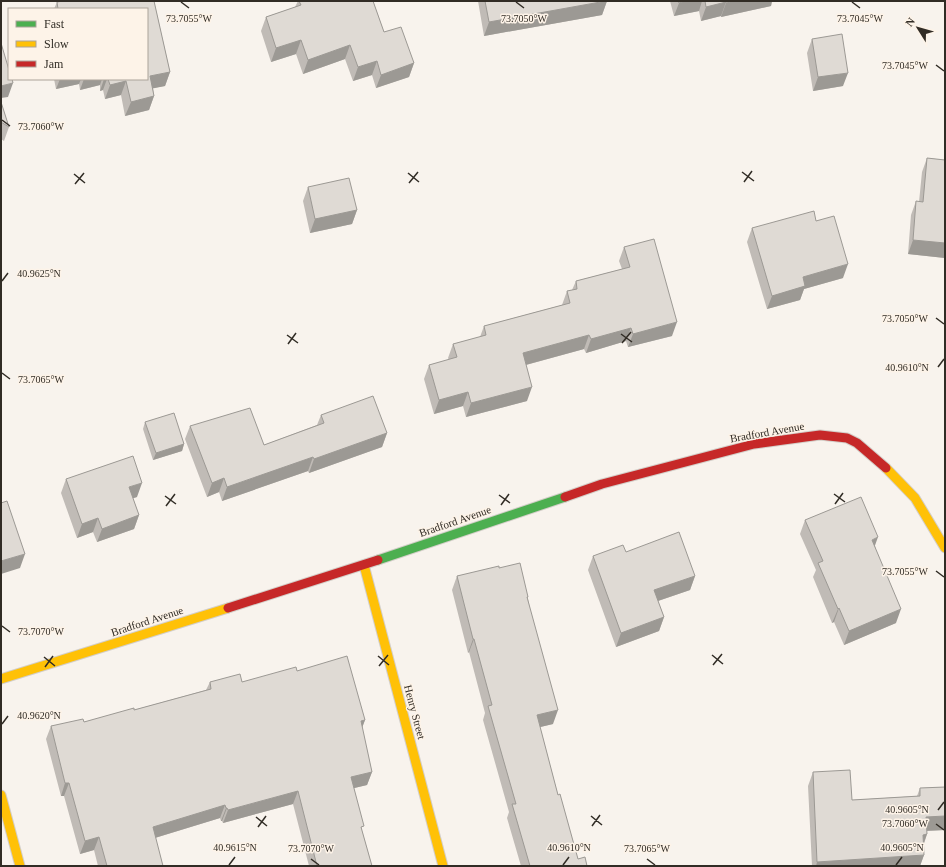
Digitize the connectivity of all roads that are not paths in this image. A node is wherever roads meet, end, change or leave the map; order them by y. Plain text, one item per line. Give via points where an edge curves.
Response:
1 (945, 548) edge
2 (364, 565) junction
3 (1, 679) edge
4 (1, 795) edge
5 (20, 866) edge
6 (443, 866) edge

1 - 2 street, Bradford Avenue via 915,498 882,464 847,438 820,435 754,444 602,484
2 - 3 street, Bradford Avenue
2 - 6 street, Henry Street
4 - 5 street

